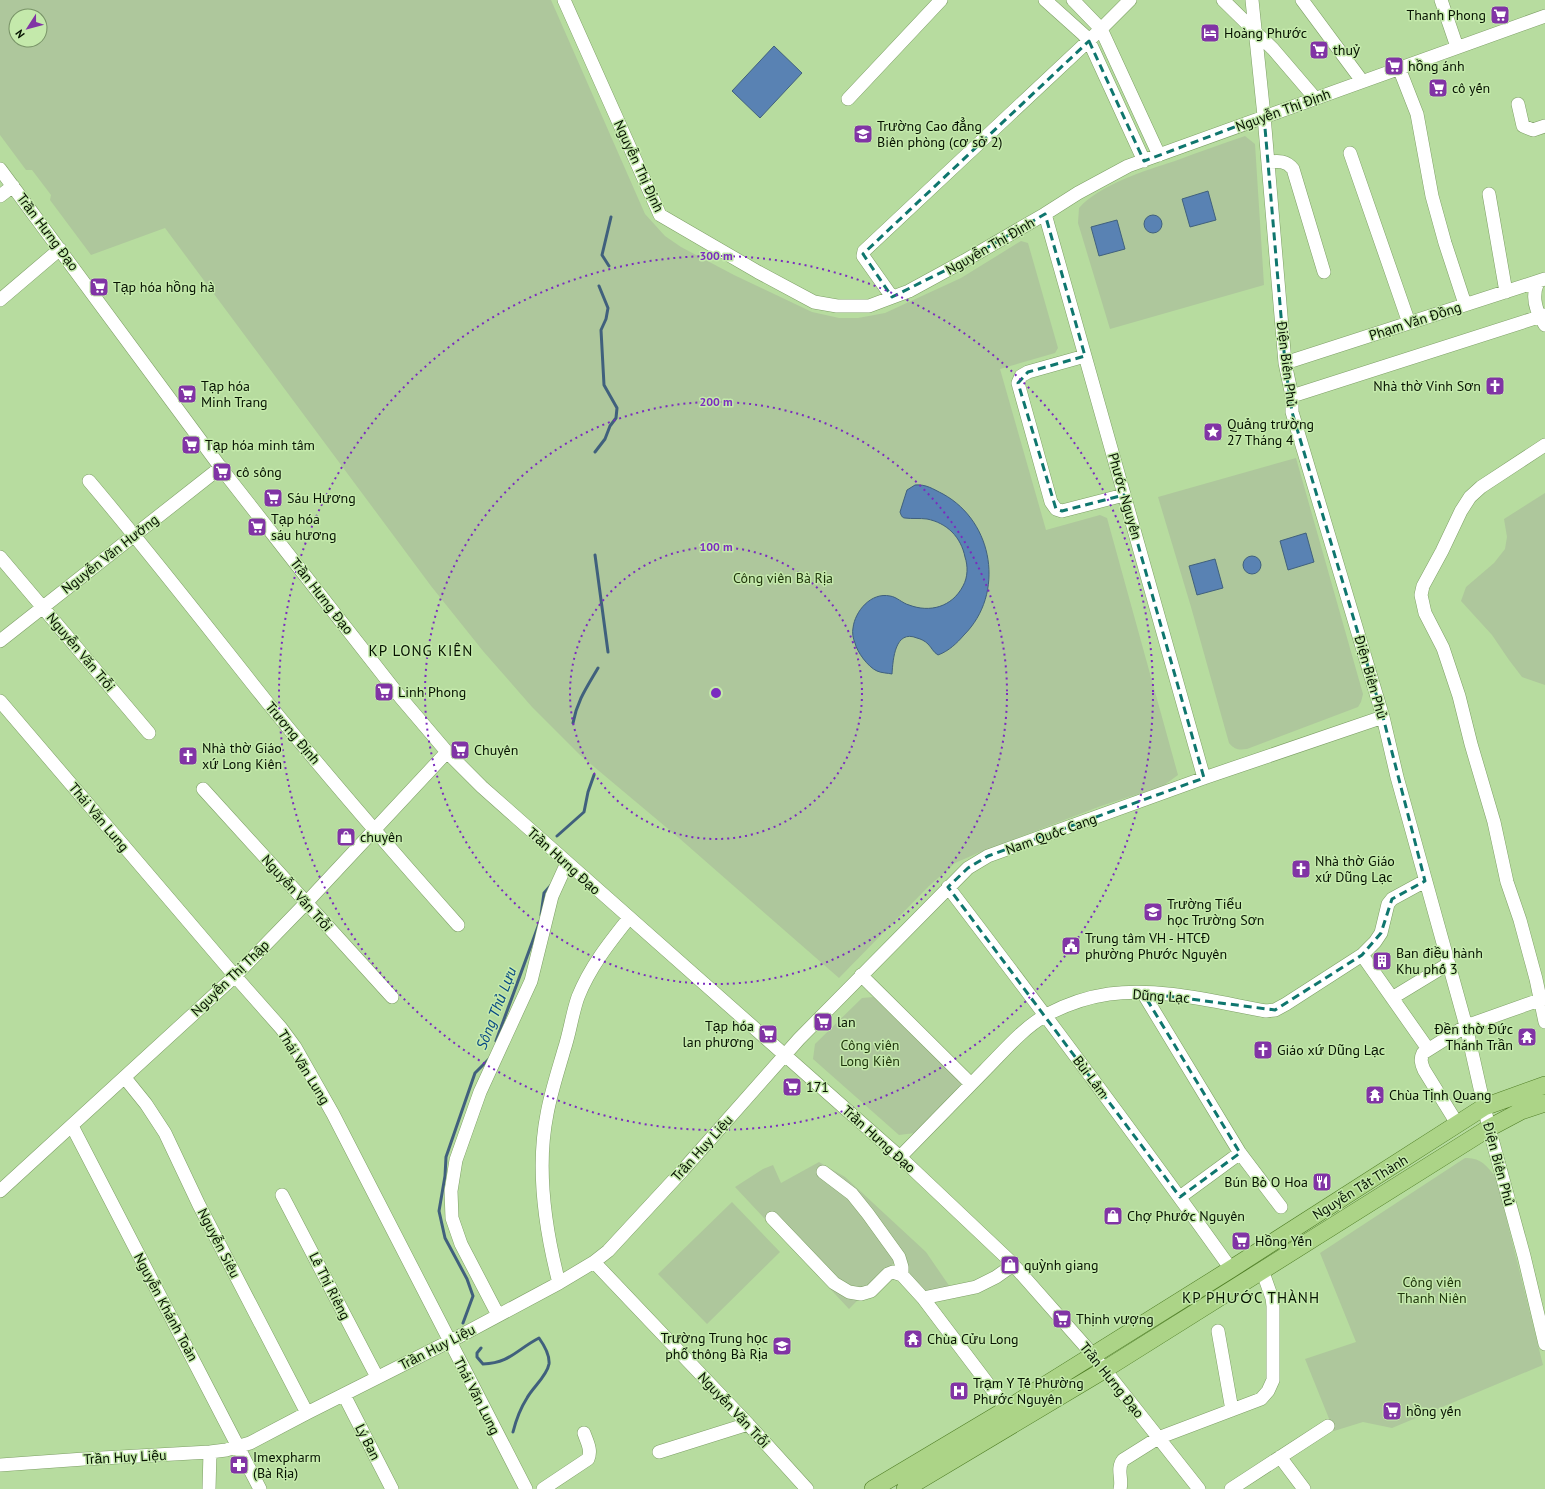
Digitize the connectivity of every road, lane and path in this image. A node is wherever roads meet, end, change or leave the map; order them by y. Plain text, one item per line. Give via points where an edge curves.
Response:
1 (564, 0) edge
2 (941, 0) edge
3 (1045, 0) edge
4 (1073, 0) edge
5 (1130, 0) edge
6 (1223, 0) edge
7 (1252, 0) edge
8 (1302, 0) edge
9 (1441, 0) edge
10 (1545, 16) edge
11 (1101, 29) junction
12 (1255, 33) junction
13 (1089, 40) junction
14 (1457, 47) junction
15 (1399, 68) junction
16 (1362, 81) junction
17 (1315, 98) junction
18 (848, 99) dead end
19 (1518, 104) dead end
20 (1264, 116) junction
21 (1545, 126) edge
22 (1350, 153) dead end
23 (1159, 155) junction
24 (1144, 161) junction
25 (1268, 162) junction
26 (0, 169) edge
27 (13, 186) junction
28 (1489, 194) dead end
29 (0, 196) edge
30 (1045, 214) junction
31 (60, 249) junction
32 (1324, 272) dead end
33 (1541, 281) edge
34 (1506, 292) junction
35 (892, 297) junction
36 (0, 300) edge
37 (1465, 304) junction
38 (1543, 319) edge
39 (1409, 323) junction
40 (1085, 356) junction
41 (1285, 363) junction
42 (1292, 396) junction
43 (1545, 445) edge
44 (221, 467) junction
45 (89, 481) dead end
46 (1124, 494) junction
47 (135, 535) junction
48 (0, 557) edge
49 (43, 607) junction
50 (0, 641) edge
51 (0, 701) edge
52 (1383, 717) junction
53 (149, 733) dead end
54 (447, 752) junction
55 (1204, 778) junction
56 (203, 788) dead end
57 (374, 830) junction
58 (566, 863) junction
59 (1425, 881) junction
60 (948, 887) junction
61 (306, 903) junction
62 (629, 918) junction
63 (458, 925) dead end
64 (1362, 955) junction
65 (1448, 964) junction
66 (862, 975) junction
67 (235, 976) junction
68 (1143, 993) junction
69 (392, 997) dead end
70 (1392, 998) junction
71 (1543, 999) edge
72 (1046, 1016) junction
73 (1545, 1022) edge
74 (1466, 1026) junction
75 (1428, 1049) junction
76 (785, 1054) junction
77 (126, 1078) junction
78 (971, 1084) junction
79 (1545, 1086) edge
80 (1545, 1103) edge
81 (1484, 1107) junction
82 (1458, 1125) junction
83 (72, 1126) junction
84 (1489, 1128) junction
85 (1240, 1153) junction
86 (900, 1157) junction
87 (823, 1172) dead end
88 (0, 1191) edge
89 (282, 1195) dead end
90 (1180, 1197) junction
91 (1281, 1207) dead end
92 (772, 1218) dead end
93 (594, 1262) junction
94 (1013, 1265) junction
95 (1231, 1269) junction
96 (1262, 1270) junction
97 (902, 1275) junction
98 (559, 1283) junction
99 (924, 1298) junction
100 (498, 1315) junction
101 (1218, 1332) dead end
102 (449, 1341) junction
103 (1545, 1342) edge
104 (1093, 1355) junction
105 (1104, 1370) junction
106 (377, 1377) junction
107 (344, 1395) junction
108 (1007, 1409) junction
109 (1232, 1410) junction
110 (307, 1413) junction
111 (748, 1424) junction
112 (1328, 1426) dead end
113 (584, 1433) dead end
114 (1158, 1438) junction
115 (239, 1447) junction
116 (210, 1452) junction
117 (659, 1452) dead end
118 (1280, 1457) junction
119 (0, 1465) edge
120 (209, 1489) edge
121 (260, 1489) edge
122 (392, 1489) edge
123 (526, 1489) edge
124 (543, 1489) edge
125 (807, 1489) edge
126 (873, 1489) edge
127 (905, 1489) edge
128 (1120, 1489) edge
129 (1199, 1489) edge
130 (1231, 1489) edge
131 (1304, 1489) edge

1 - 35 street, Nguyễn Thị Định via 660,215 814,302 836,306 869,306
2 - 18 street
3 - 13 street
4 - 11 street
5 - 11 street
6 - 12 street
7 - 12 street, Điện Biên Phủ
8 - 16 street
9 - 14 street
10 - 14 street, Nguyễn Thị Định
11 - 13 street
11 - 23 street
12 - 17 street via 1273,49
12 - 20 street, Điện Biên Phủ
13 - 24 street
13 - 35 street via 864,251 863,256
14 - 15 street, Nguyễn Thị Định
15 - 16 street, Nguyễn Thị Định
15 - 37 street via 1417,114 1432,196
16 - 17 street, Nguyễn Thị Định
17 - 20 street, Nguyễn Thị Định
19 - 21 street via 1523,126 1533,130
20 - 23 street, Nguyễn Thị Định
20 - 25 street, Điện Biên Phủ
22 - 39 street
23 - 24 street, Nguyễn Thị Định
24 - 30 street, Nguyễn Thị Định via 1128,166
25 - 32 street via 1282,161 1293,169
25 - 41 street, Điện Biên Phủ
26 - 27 street, Trần Hưng Đạo
27 - 29 street
27 - 31 street, Trần Hưng Đạo
28 - 34 street
30 - 35 street, Nguyễn Thị Định via 964,261
30 - 40 street, Phước Nguyên
31 - 36 street
31 - 44 street, Trần Hưng Đạo
33 - 34 street, Phạm Văn Đồng
33 - 38 street via 1536,287 1534,299
34 - 37 street, Phạm Văn Đồng
37 - 39 street, Phạm Văn Đồng
38 - 42 street
39 - 41 street, Phạm Văn Đồng
40 - 46 street, Phước Nguyên
40 - 46 street via 1028,372 1021,376 1018,383 1051,502 1056,509 1062,511
41 - 42 street, Điện Biên Phủ
42 - 52 street, Điện Biên Phủ via 1292,412
43 - 71 street via 1470,497 1423,586 1421,595 1425,613 1443,648 1459,696 1494,822 1501,858
44 - 47 street, Nguyễn Văn Hưởng
44 - 54 street, Trần Hưng Đạo via 401,698
45 - 47 street, Trương Định
46 - 55 street, Phước Nguyên
47 - 49 street, Nguyễn Văn Hưởng
47 - 57 street, Trương Định
48 - 49 street, Nguyễn Văn Trỗi
49 - 50 street, Nguyễn Văn Hưởng
49 - 53 street, Nguyễn Văn Trỗi
51 - 67 street, Thái Văn Lung
52 - 55 street, Nam Quốc Cang
52 - 59 street, Điện Biên Phủ
54 - 57 street, Nguyễn Thị Thập
54 - 58 street, Trần Hưng Đạo
55 - 60 street, Nam Quốc Cang via 988,856 968,868
56 - 61 street, Nguyễn Văn Trỗi
57 - 61 street, Nguyễn Thị Thập
57 - 63 street, Trương Định
58 - 62 street, Trần Hưng Đạo
58 - 100 street via 552,896 531,981 480,1092 456,1160 451,1191 452,1218 461,1244
59 - 64 street, Dũng Lạc via 1392,899 1388,904 1381,933
59 - 65 street, Điện Biên Phủ
60 - 66 street, Nam Quốc Cang
60 - 72 street, Bùi Lâm
61 - 67 street, Nguyễn Thị Thập
61 - 69 street, Nguyễn Văn Trỗi
62 - 76 street, Trần Hưng Đạo
62 - 98 street via 594,964 578,998 546,1115 542,1156 543,1186 553,1261
64 - 68 street, Dũng Lạc via 1274,1010 1266,1011 1210,999
64 - 70 street
65 - 70 street
65 - 74 street, Điện Biên Phủ
66 - 76 street, Nam Quốc Cang
66 - 78 street
67 - 77 street, Nguyễn Thị Thập
67 - 102 street, Thái Văn Lung via 281,1028 305,1063
68 - 72 street, Dũng Lạc via 1110,994 1091,998 1065,1006
68 - 85 street
70 - 75 street
71 - 73 street
71 - 74 street
72 - 78 street, Dũng Lạc via 1016,1038
72 - 90 street, Bùi Lâm
74 - 75 street
74 - 81 street, Điện Biên Phủ
75 - 82 street via 1420,1058 1421,1065
76 - 86 street, Trần Hưng Đạo
76 - 93 street, Trần Huy Liệu via 684,1170 608,1251
77 - 83 street, Nguyễn Thị Thập
77 - 110 street, Nguyễn Siêu via 165,1133 199,1205
78 - 86 street, Dũng Lạc
79 - 81 main road, Nguyễn Tất Thành
80 - 84 main road, Nguyễn Tất Thành via 1521,1111
81 - 82 main road, Nguyễn Tất Thành
81 - 84 street, Điện Biên Phủ
82 - 95 main road, Nguyễn Tất Thành
83 - 88 street, Nguyễn Thị Thập
83 - 115 street, Nguyễn Khánh Toàn
84 - 96 main road, Nguyễn Tất Thành
84 - 103 street, Điện Biên Phủ
85 - 90 street
85 - 91 street
86 - 94 street, Trần Hưng Đạo
87 - 97 street via 852,1194 868,1214 899,1257
89 - 106 street, Lê Thị Riêng
90 - 95 street, Bùi Lâm
92 - 97 street via 834,1283 849,1292 861,1294 871,1291 888,1274 893,1272
93 - 98 street, Trần Huy Liệu
93 - 111 street, Nguyễn Văn Trỗi
94 - 99 street via 996,1278 976,1287
94 - 104 street, Trần Hưng Đạo
95 - 104 main road, Nguyễn Tất Thành
96 - 105 main road, Nguyễn Tất Thành
96 - 109 street via 1273,1306 1273,1380 1265,1396
97 - 99 street
98 - 100 street, Trần Huy Liệu
99 - 108 street
100 - 102 street, Trần Huy Liệu
101 - 109 street
102 - 106 street, Trần Huy Liệu
102 - 123 street, Thái Văn Lung
104 - 105 street, Trần Hưng Đạo
104 - 108 main road, Nguyễn Tất Thành
105 - 114 street, Trần Hưng Đạo
105 - 127 main road, Nguyễn Tất Thành
106 - 107 street, Trần Huy Liệu
107 - 110 street, Trần Huy Liệu
107 - 122 street, Lý Ban
108 - 126 main road, Nguyễn Tất Thành
109 - 114 street
110 - 115 street, Trần Huy Liệu
111 - 117 street
111 - 125 street, Nguyễn Văn Trỗi
112 - 118 street
113 - 124 street via 590,1448 588,1460
114 - 128 street via 1123,1460 1119,1469
114 - 129 street, Trần Hưng Đạo
115 - 116 street, Trần Huy Liệu
115 - 121 street, Nguyễn Khánh Toàn
116 - 119 street, Trần Huy Liệu
116 - 120 street
118 - 130 street
118 - 131 street

